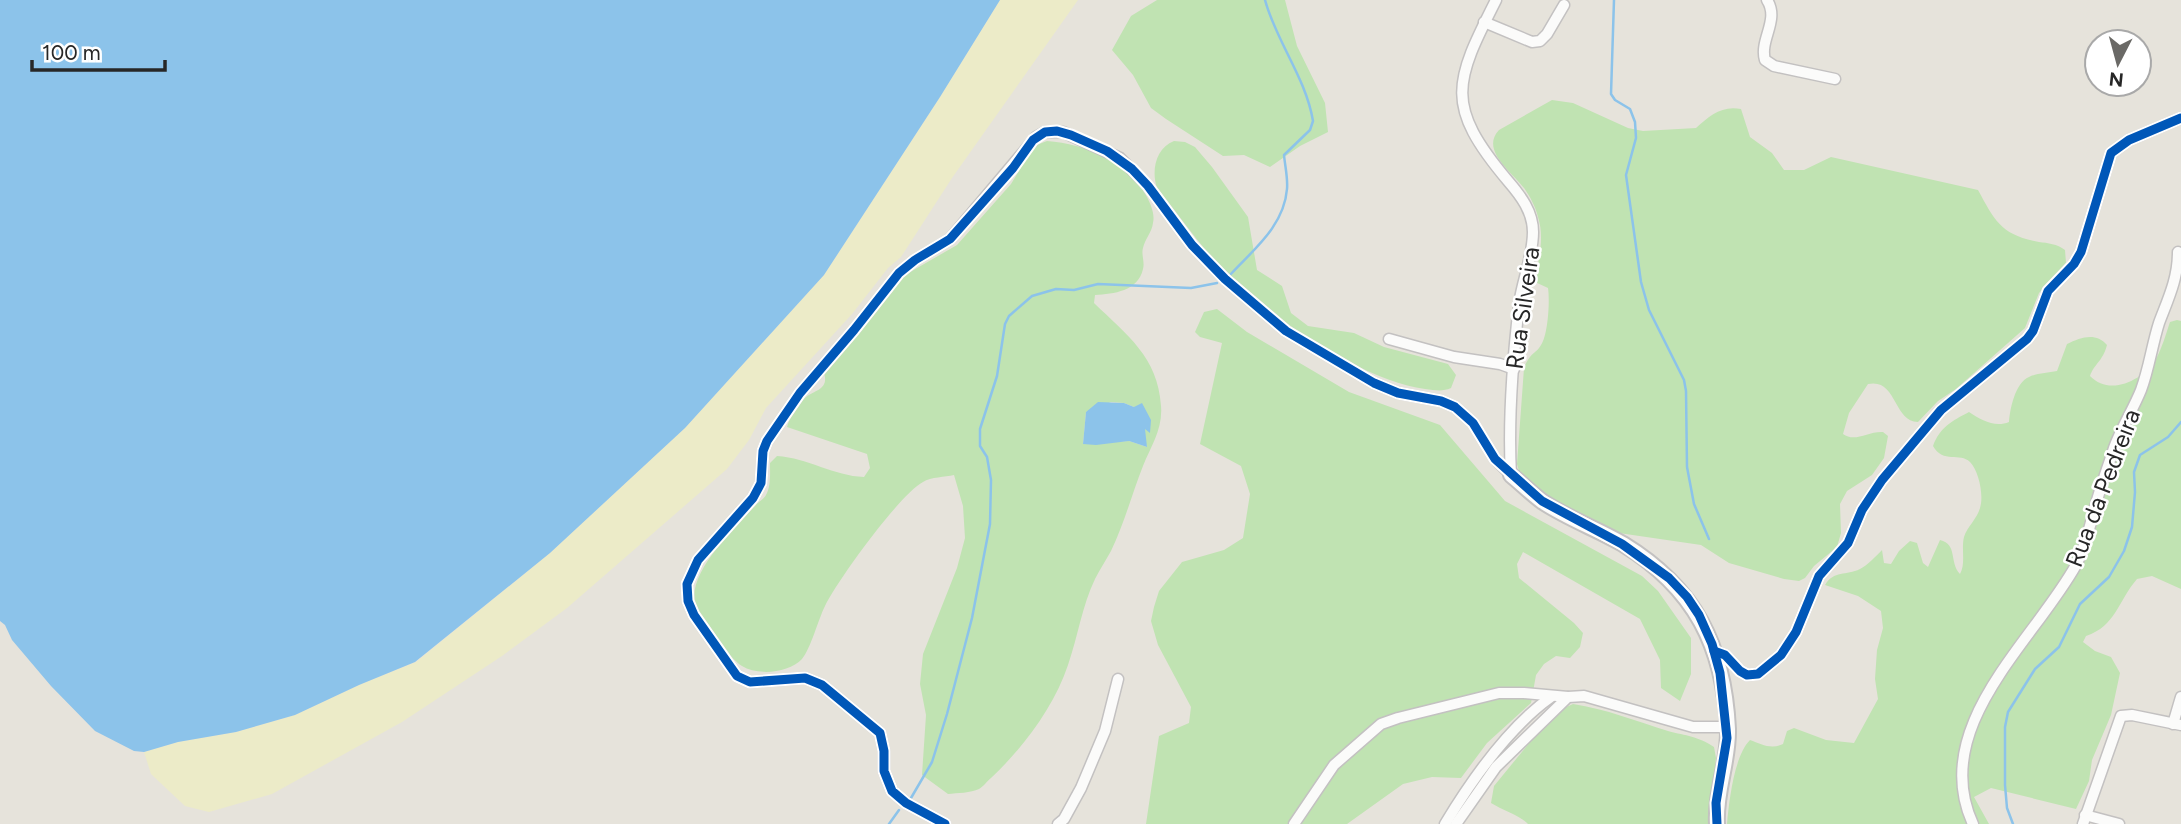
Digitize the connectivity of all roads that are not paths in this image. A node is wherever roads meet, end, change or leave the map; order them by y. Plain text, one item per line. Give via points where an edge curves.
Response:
1 (1496, 0) edge
2 (1767, 0) edge
3 (1564, 5) dead end
4 (1484, 22) junction
5 (1835, 79) dead end
6 (2181, 118) edge
7 (2178, 252) dead end
8 (1390, 340) dead end
9 (1514, 369) junction
10 (1511, 475) junction
11 (1714, 651) junction
12 (1118, 679) dead end
13 (1551, 697) junction
14 (1568, 697) junction
15 (2181, 697) edge
16 (2177, 725) edge
17 (1728, 727) junction
18 (2084, 819) edge
19 (945, 824) edge
20 (1058, 824) edge
21 (1294, 824) edge
22 (1445, 824) edge
23 (1456, 824) edge
24 (1717, 824) edge
25 (1973, 824) edge
26 (2119, 824) edge

1 - 4 street, Rua Silveira
2 - 5 street via 1772,7 1762,52 1765,60
3 - 4 street via 1540,41 1532,42
4 - 9 street, Rua Silveira via 1466,63 1463,104 1482,147 1527,206 1533,228 1519,304
6 - 11 street via 2110,153 2081,252 2049,290 2033,331 1941,410 1882,480 1848,543 1819,576 1796,632 1781,655 1758,674 1747,675
7 - 25 street, Rua da Pedreira via 2173,288 2142,387 2115,445 2078,562 1982,704 1974,723 1961,779
8 - 9 street
9 - 10 street, Rua Silveira
10 - 11 street via 1542,501 1622,544 1669,578 1699,615
10 - 19 street via 1473,423 1455,407 1374,383 1286,331 1192,245 1148,186 1120,159 1063,132 1039,135 950,239 899,273 800,393 767,441 761,483 753,498 698,560 687,584 694,615 737,676 750,682 805,678 822,685 880,733 884,771 892,791
11 - 17 street
12 - 20 street via 1105,731 1081,788
13 - 14 street
13 - 21 street via 1499,693 1381,724 1334,765
13 - 22 street via 1499,749
14 - 17 street via 1584,696 1693,727
14 - 23 street via 1496,767
15 - 16 street
16 - 18 street via 2121,716
17 - 24 street
18 - 26 street

